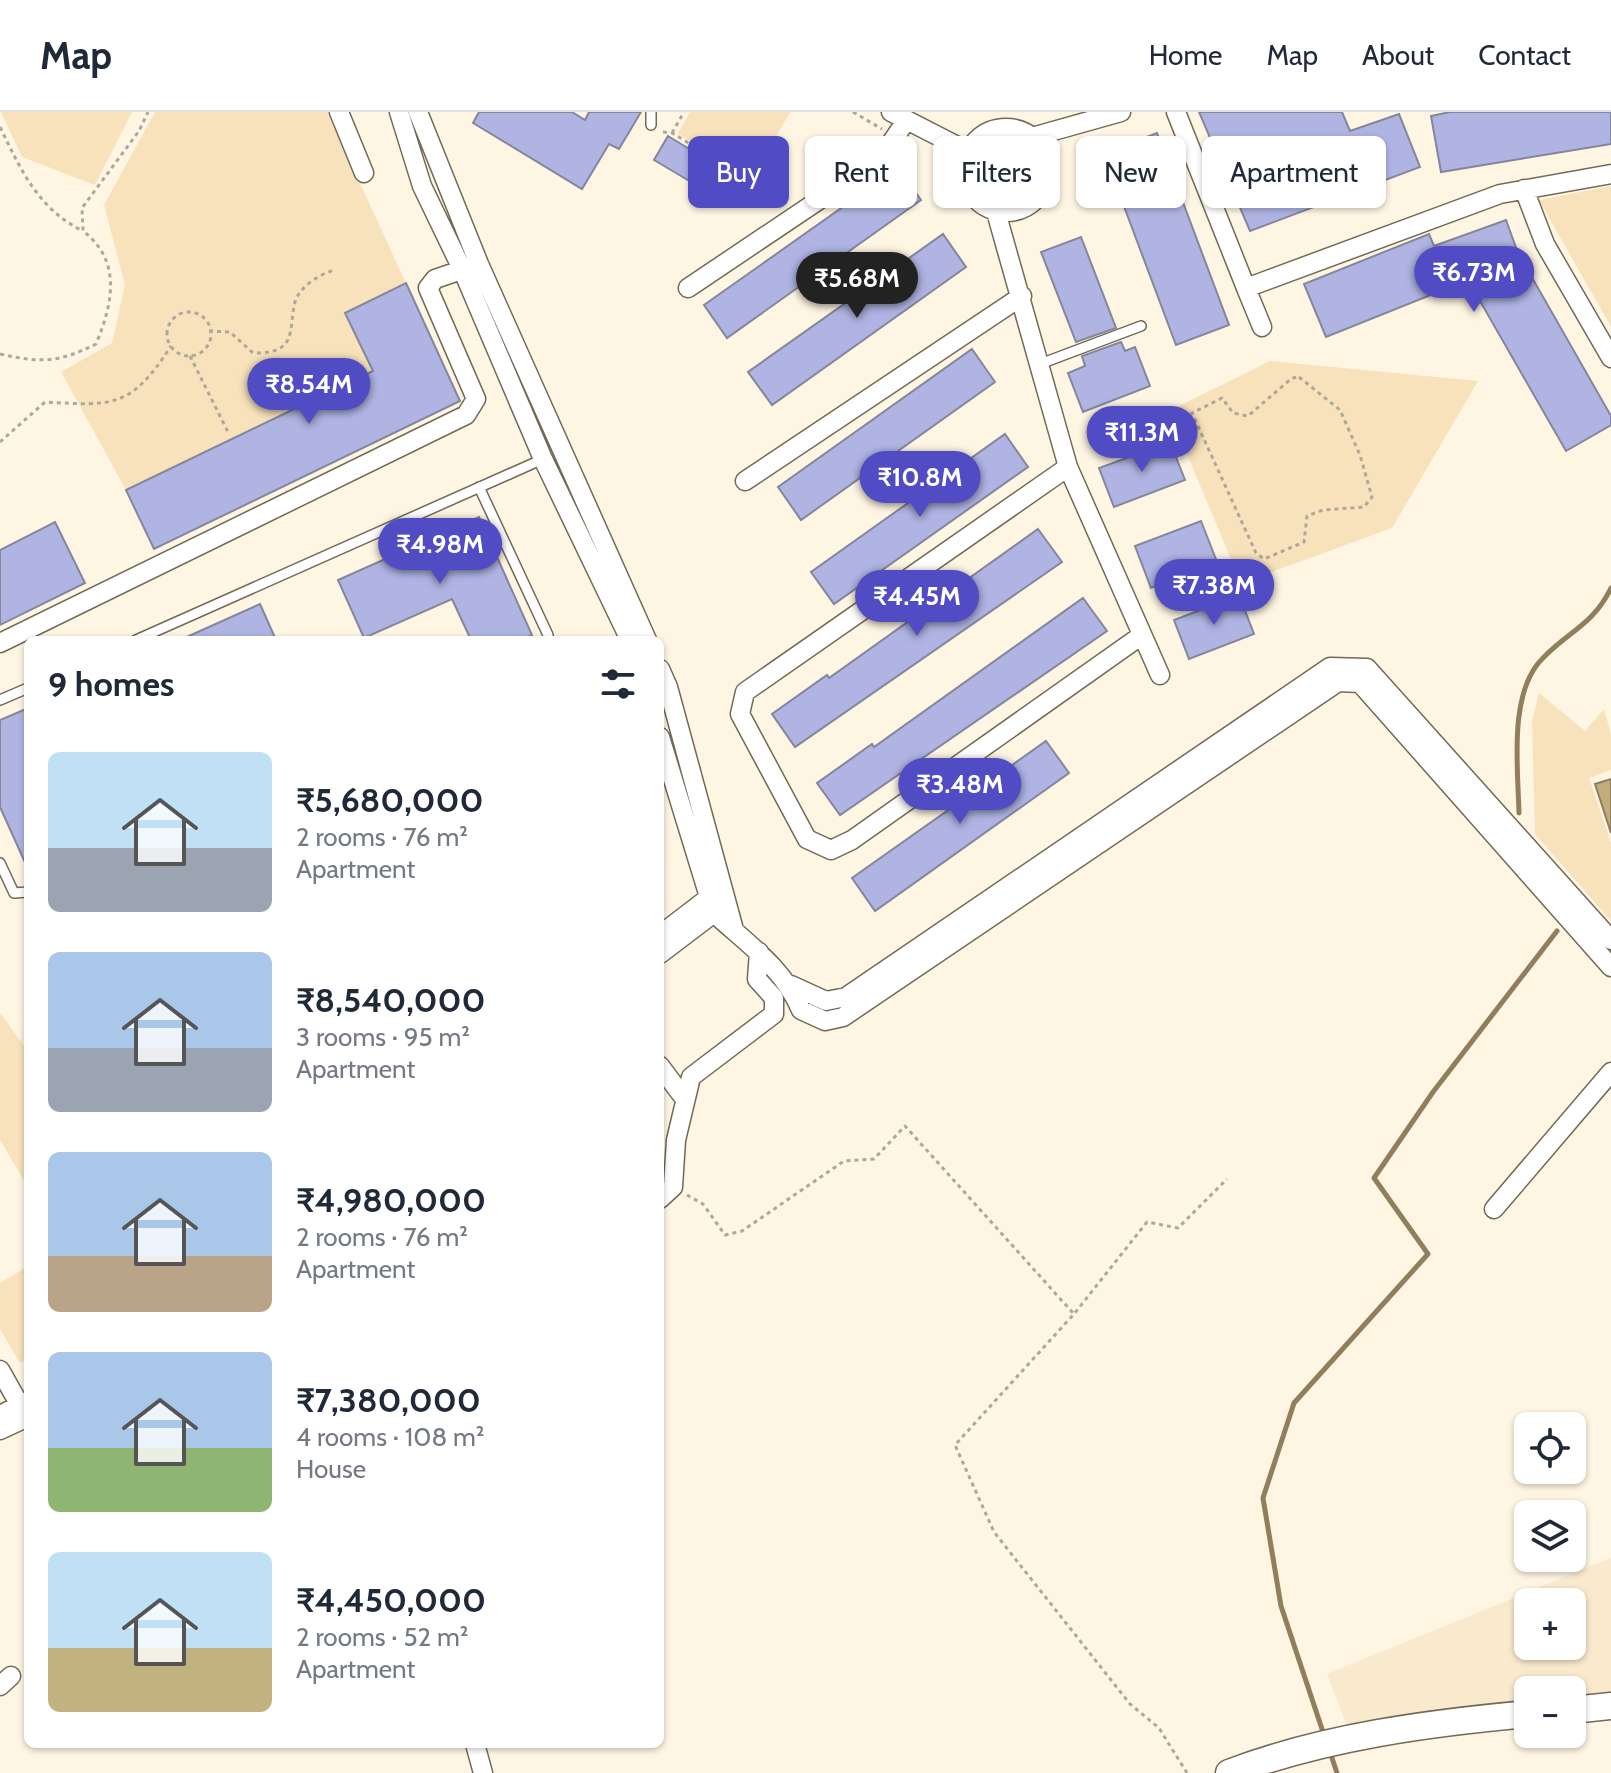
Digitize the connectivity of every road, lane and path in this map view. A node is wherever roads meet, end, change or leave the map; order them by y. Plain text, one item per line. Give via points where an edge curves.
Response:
1 (148, 112) edge
2 (339, 112) edge
3 (399, 112) edge
4 (418, 112) edge
5 (651, 112) edge
6 (684, 112) edge
7 (853, 112) edge
8 (1121, 112) edge
9 (1176, 112) edge
10 (897, 124) edge
11 (651, 125) joint
12 (0, 127) edge
13 (672, 133) junction
14 (981, 136) edge
15 (1030, 136) edge
16 (1036, 136) edge
17 (933, 138) edge
18 (688, 143) edge
19 (364, 173) dead end
20 (1611, 174) edge
21 (1524, 189) junction
22 (988, 208) edge
23 (1024, 208) edge
24 (996, 212) junction
25 (83, 231) junction
26 (471, 267) junction
27 (334, 270) dead end
28 (688, 288) dead end
29 (1246, 288) junction
30 (1022, 296) junction
31 (1141, 326) dead end
32 (1262, 327) dead end
33 (209, 331) dead end
34 (171, 346) junction
35 (0, 354) edge
36 (190, 356) junction
37 (1611, 358) edge
38 (1040, 364) junction
39 (1192, 413) joint
40 (229, 434) dead end
41 (0, 442) edge
42 (543, 459) junction
43 (1068, 467) junction
44 (745, 481) dead end
45 (479, 487) junction
46 (548, 635) dead end
47 (1142, 635) junction
48 (145, 636) edge
49 (628, 636) edge
50 (645, 636) edge
51 (0, 643) edge
52 (1160, 675) dead end
53 (664, 680) edge
54 (24, 690) edge
55 (0, 700) edge
56 (665, 770) edge
57 (0, 863) edge
58 (24, 892) edge
59 (711, 906) junction
60 (733, 926) junction
61 (664, 933) edge
62 (1611, 940) edge
63 (664, 950) edge
64 (759, 952) junction
65 (1611, 967) edge
66 (791, 985) junction
67 (664, 1071) edge
68 (1611, 1072) edge
69 (684, 1098) junction
70 (1227, 1179) dead end
71 (667, 1193) edge
72 (1494, 1209) dead end
73 (1074, 1314) junction
74 (0, 1370) edge
75 (24, 1407) edge
76 (24, 1410) edge
77 (24, 1412) edge
78 (0, 1415) edge
79 (0, 1430) edge
80 (1611, 1706) edge
81 (1586, 1709) edge
82 (1514, 1715) edge
83 (479, 1748) edge
84 (483, 1773) edge
85 (1187, 1773) edge
86 (1229, 1773) edge

1 - 25 path via 82,208
2 - 19 street
3 - 26 street via 422,186
4 - 26 street
5 - 11 lane
6 - 13 path
7 - 10 path
8 - 16 street
9 - 29 street
10 - 17 street
10 - 28 street via 880,159
11 - 13 path
12 - 25 path via 22,172 56,218
13 - 18 path
14 - 15 street via 996,128
20 - 21 street
21 - 29 street
21 - 37 street via 1545,244
22 - 24 street
23 - 24 street
24 - 30 street
25 - 35 path via 100,244 112,282 108,314 96,344 68,358 38,362
26 - 42 street
26 - 50 street
26 - 51 street via 435,279 428,288 476,399 466,415
27 - 33 path via 311,282 299,296 292,332 277,349 253,353 230,332
29 - 32 street
30 - 38 street
30 - 44 street
31 - 38 lane
34 - 36 path
34 - 36 path via 167,335 172,321 185,313 200,315 210,327 210,342
34 - 41 path via 121,401 45,402
36 - 40 path
38 - 43 street
39 - 39 path via 1222,398 1233,413 1248,416 1299,377 1340,410 1360,455 1371,501 1364,507 1307,516 1304,542 1260,558
42 - 45 lane
42 - 49 street
43 - 47 street
43 - 47 street via 745,692 740,714 807,839 831,850
45 - 46 lane
45 - 48 lane
47 - 52 street
53 - 60 street
54 - 55 lane
56 - 59 street
57 - 58 lane via 14,893
59 - 60 street
59 - 61 street
59 - 63 street
60 - 64 street
62 - 66 street via 1367,668 1330,667 846,997 826,1001
64 - 66 street
64 - 69 street via 757,979 774,998 774,1014 691,1077
65 - 66 street via 1360,683 1338,682 843,1017 825,1021 801,1010
67 - 69 street
68 - 72 street
69 - 71 street
70 - 73 path via 1178,1228 1147,1222
71 - 73 path via 703,1204 725,1235 742,1231 844,1161 874,1159 905,1126
73 - 85 path via 955,1445 994,1532 1130,1704 1159,1728
74 - 75 street
76 - 78 street
77 - 79 street
80 - 81 street
82 - 86 street via 1279,1754
83 - 84 street

